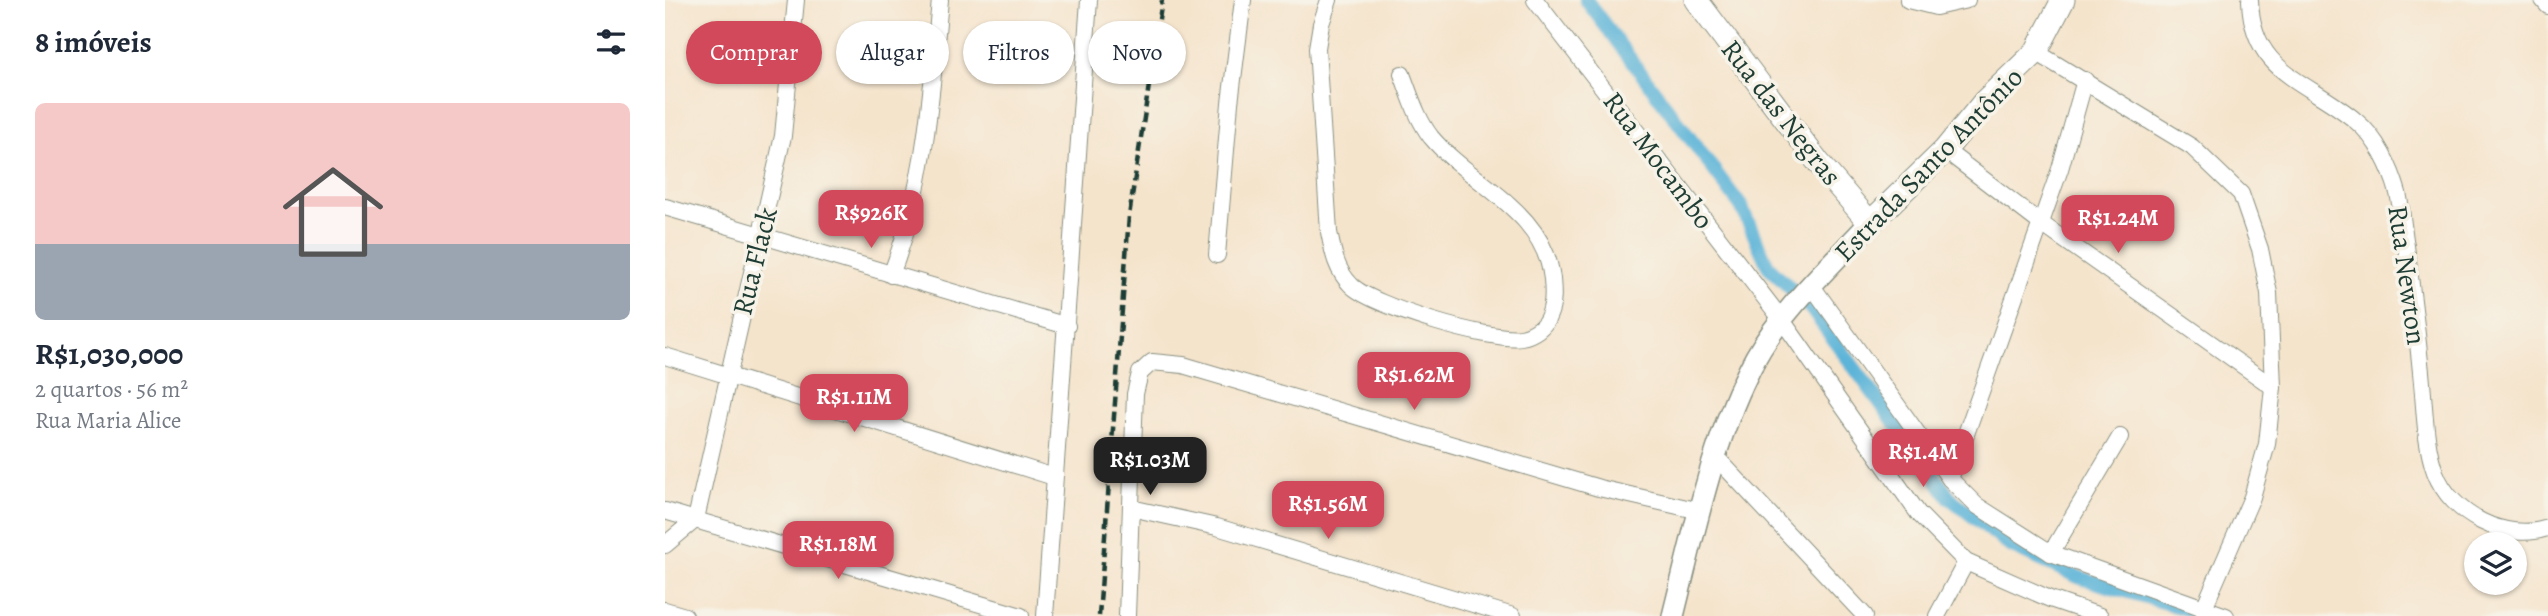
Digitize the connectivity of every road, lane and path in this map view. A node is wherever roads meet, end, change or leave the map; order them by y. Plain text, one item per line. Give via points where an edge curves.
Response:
1 (796, 0) edge
2 (940, 0) edge
3 (1243, 0) edge
4 (1329, 0) edge
5 (1535, 0) edge
6 (1696, 0) edge
7 (1908, 0) edge
8 (1968, 0) edge
9 (2063, 0) edge
10 (2250, 0) edge
11 (2543, 0) edge
12 (1089, 5) edge
13 (2548, 6) edge
14 (2036, 52) junction
15 (1402, 74) dead end
16 (2085, 80) junction
17 (1945, 150) junction
18 (665, 207) edge
19 (2039, 222) junction
20 (1870, 223) junction
21 (759, 236) junction
22 (1217, 255) dead end
23 (891, 275) junction
24 (1808, 291) junction
25 (1785, 316) junction
26 (1066, 327) junction
27 (665, 356) edge
28 (727, 374) junction
29 (2273, 387) junction
30 (2120, 438) dead end
31 (1716, 457) junction
32 (1055, 477) junction
33 (1950, 479) junction
34 (1131, 508) junction
35 (665, 511) edge
36 (1700, 511) junction
37 (696, 519) junction
38 (2548, 528) edge
39 (665, 545) edge
40 (2051, 553) junction
41 (1966, 562) junction
42 (665, 610) edge
43 (2203, 610) junction
44 (685, 616) edge
45 (1021, 616) edge
46 (1045, 616) edge
47 (1127, 616) edge
48 (1513, 616) edge
49 (1673, 616) edge
50 (1865, 616) edge
51 (1937, 616) edge
52 (2100, 616) edge
53 (2226, 616) edge

1 - 21 street, Rua Flack via 783,136
2 - 23 street via 926,147 913,210
3 - 22 street
4 - 15 street via 1317,48 1329,232 1343,275 1365,297 1396,309 1482,333 1529,335 1544,324 1552,304 1551,266 1545,250 1505,200 1432,138
5 - 25 street, Rua Mocambo
6 - 20 main road, Rua das Negras
7 - 8 street via 1936,7
9 - 14 main road, Estrada Santo Antônio
10 - 38 street, Rua Newton via 2264,52 2290,77 2357,121 2387,164 2398,195 2416,313 2428,446 2436,475 2478,521 2508,531
11 - 13 street
12 - 26 street
14 - 16 street
14 - 17 main road, Estrada Santo Antônio via 1985,101
16 - 19 street via 2060,169
16 - 29 street via 2192,147 2241,194 2269,293
17 - 19 street
17 - 20 main road, Estrada Santo Antônio
18 - 21 street
19 - 29 street
19 - 33 street
20 - 24 street, Estrada Santo Antônio
21 - 23 street
21 - 28 street, Rua Flack
23 - 26 street
24 - 25 street, Estrada Santo Antônio
24 - 33 street
25 - 31 street, Estrada Santo Antônio via 1756,357 1732,407
25 - 41 street, Rua Mocambo via 1918,513
26 - 32 street
27 - 28 street
28 - 32 street
28 - 37 street, Rua Flack
29 - 43 street via 2267,444 2252,497
30 - 40 street
31 - 36 street, Estrada Santo Antônio
31 - 50 street
32 - 46 street
33 - 40 street via 1976,505
34 - 36 street via 1135,394 1140,373 1152,362 1184,365 1599,488
34 - 47 street
34 - 48 street via 1217,527
35 - 37 street
36 - 49 street, Estrada Santo Antônio
37 - 39 street
37 - 45 street
40 - 43 street
41 - 51 street
41 - 52 street
42 - 44 street
43 - 53 street

